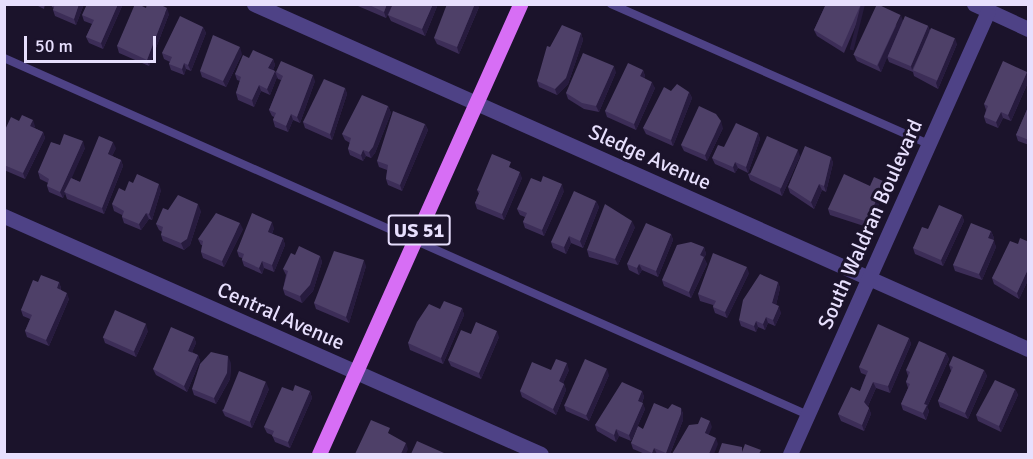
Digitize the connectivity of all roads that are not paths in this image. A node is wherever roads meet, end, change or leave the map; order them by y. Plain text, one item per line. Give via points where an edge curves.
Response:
1 (254, 4) edge
2 (520, 4) edge
3 (611, 4) edge
4 (981, 8) edge
5 (1029, 28) edge
6 (4, 58) edge
7 (476, 103) junction
8 (929, 144) junction
9 (4, 216) edge
10 (414, 240) junction
11 (870, 277) junction
12 (1029, 349) edge
13 (355, 372) junction
14 (808, 415) junction
15 (319, 454) edge
16 (541, 454) edge
17 (790, 454) edge

1 - 7 street, Sledge Avenue
2 - 7 main road, US 51
3 - 8 lane
4 - 5 street
4 - 8 street, South Waldran Boulevard
6 - 10 lane
7 - 10 main road, US 51
7 - 11 street, Sledge Avenue
8 - 11 street, South Waldran Boulevard
9 - 13 street, Central Avenue
10 - 13 main road, US 51
10 - 14 lane
11 - 12 street, Sledge Avenue
11 - 14 street, South Waldran Boulevard
13 - 15 main road, US 51
13 - 16 street, Central Avenue
14 - 17 street, South Waldran Boulevard

